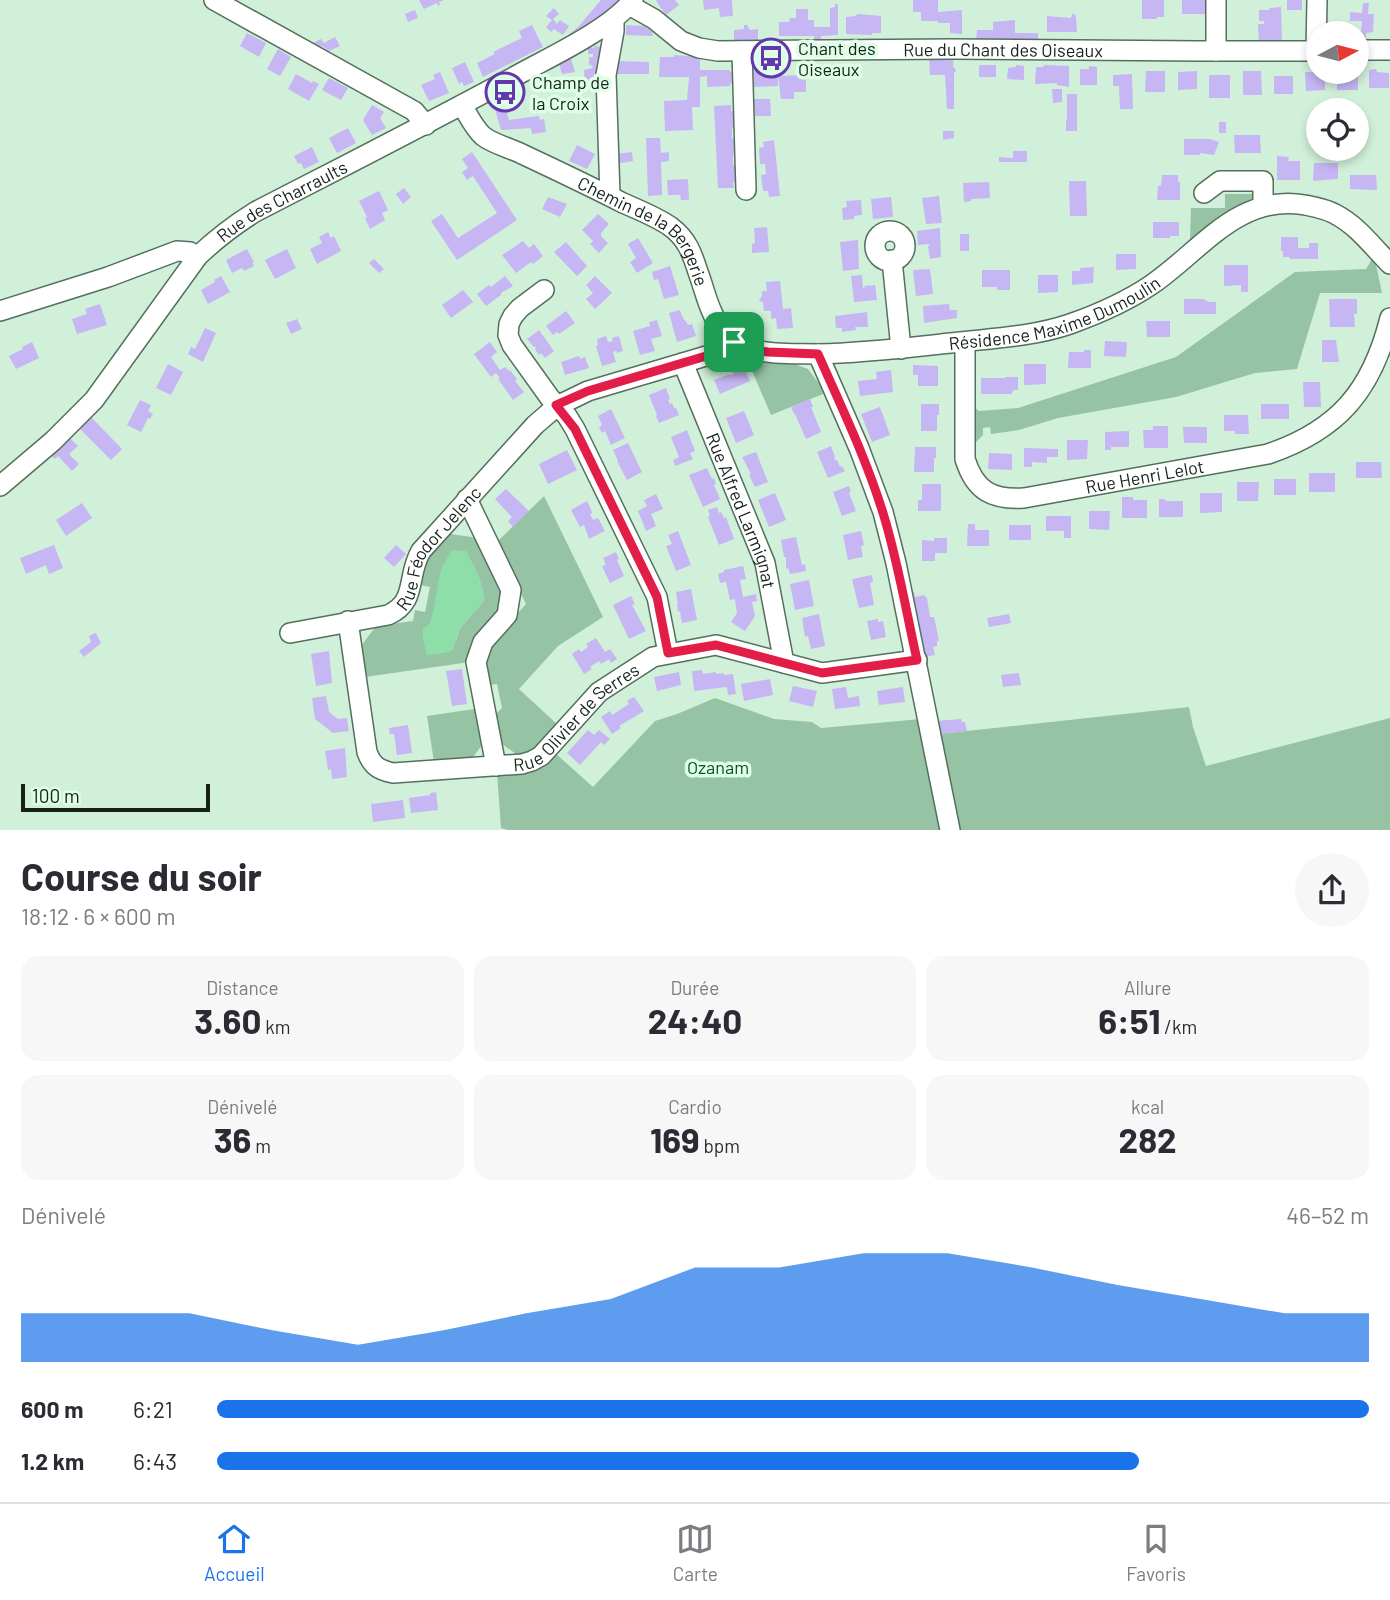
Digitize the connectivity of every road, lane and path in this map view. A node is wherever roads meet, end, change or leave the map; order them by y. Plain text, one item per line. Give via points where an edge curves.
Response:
1 (216, 0) edge
2 (1216, 0) edge
3 (1317, 0) edge
4 (631, 2) edge
5 (652, 9) edge
6 (614, 19) junction
7 (1317, 21) edge
8 (1369, 50) edge
9 (1390, 50) edge
10 (742, 51) junction
11 (1216, 51) junction
12 (1306, 51) edge
13 (462, 105) junction
14 (426, 125) junction
15 (746, 190) dead end
16 (1204, 193) dead end
17 (611, 197) junction
18 (1263, 206) junction
19 (198, 256) junction
20 (892, 260) dead end
21 (1390, 264) edge
22 (544, 290) dead end
23 (0, 311) edge
24 (1390, 318) edge
25 (734, 342) junction
26 (965, 342) junction
27 (901, 349) junction
28 (818, 354) junction
29 (683, 363) junction
30 (556, 405) junction
31 (0, 486) edge
32 (467, 499) junction
33 (348, 621) junction
34 (290, 633) dead end
35 (668, 653) junction
36 (917, 660) junction
37 (784, 663) junction
38 (496, 766) junction
39 (950, 830) edge

1 - 14 street via 414,111
2 - 11 street
3 - 7 street
4 - 5 street, Rue du Chant des Oiseaux
4 - 6 street, Rue des Charraults
5 - 10 street, Rue du Chant des Oiseaux via 681,41 699,48
6 - 13 street, Rue des Charraults
6 - 17 street via 606,75
8 - 9 street
10 - 11 street, Rue du Chant des Oiseaux
10 - 15 street
11 - 12 street, Rue du Chant des Oiseaux
13 - 14 street, Rue des Charraults
13 - 17 street, Chemin de la Bergerie via 488,139
14 - 19 street, Rue des Charraults via 255,212
16 - 18 street via 1220,181 1263,181
17 - 25 street, Chemin de la Bergerie via 668,225 687,242 712,313
18 - 21 street, Résidence Maxime Dumoulin via 1297,204 1334,214 1354,226
18 - 26 street, Résidence Maxime Dumoulin via 1236,218 1151,285 1096,314 1045,331
19 - 23 street via 177,251
19 - 31 street, Rue des Charraults via 94,400
20 - 27 street
22 - 30 street via 513,316 508,335
24 - 26 street, Rue Henri Lelot via 1360,391 1330,423 1290,447 1008,499 979,486 965,459
25 - 28 street via 750,350
25 - 29 street, Rue Féodor Jelenc via 723,351
26 - 27 street, Résidence Maxime Dumoulin
27 - 28 street, Résidence Maxime Dumoulin
28 - 36 street via 883,512
29 - 30 street, Rue Féodor Jelenc
29 - 37 street, Rue Alfred Larmignat via 765,563
30 - 32 street, Rue Féodor Jelenc
30 - 35 street via 575,429 657,597
32 - 33 street, Rue Féodor Jelenc via 416,559 404,605 388,615
32 - 38 street via 511,590 507,615 482,642 476,662
33 - 34 street, Rue Féodor Jelenc
33 - 38 street, Rue Olivier de Serres via 367,752 376,767 393,773
35 - 37 street, Rue Olivier de Serres via 716,645
35 - 38 street, Rue Olivier de Serres via 653,657 599,692 541,756 522,764
36 - 37 street, Rue Olivier de Serres via 822,673
36 - 39 street

